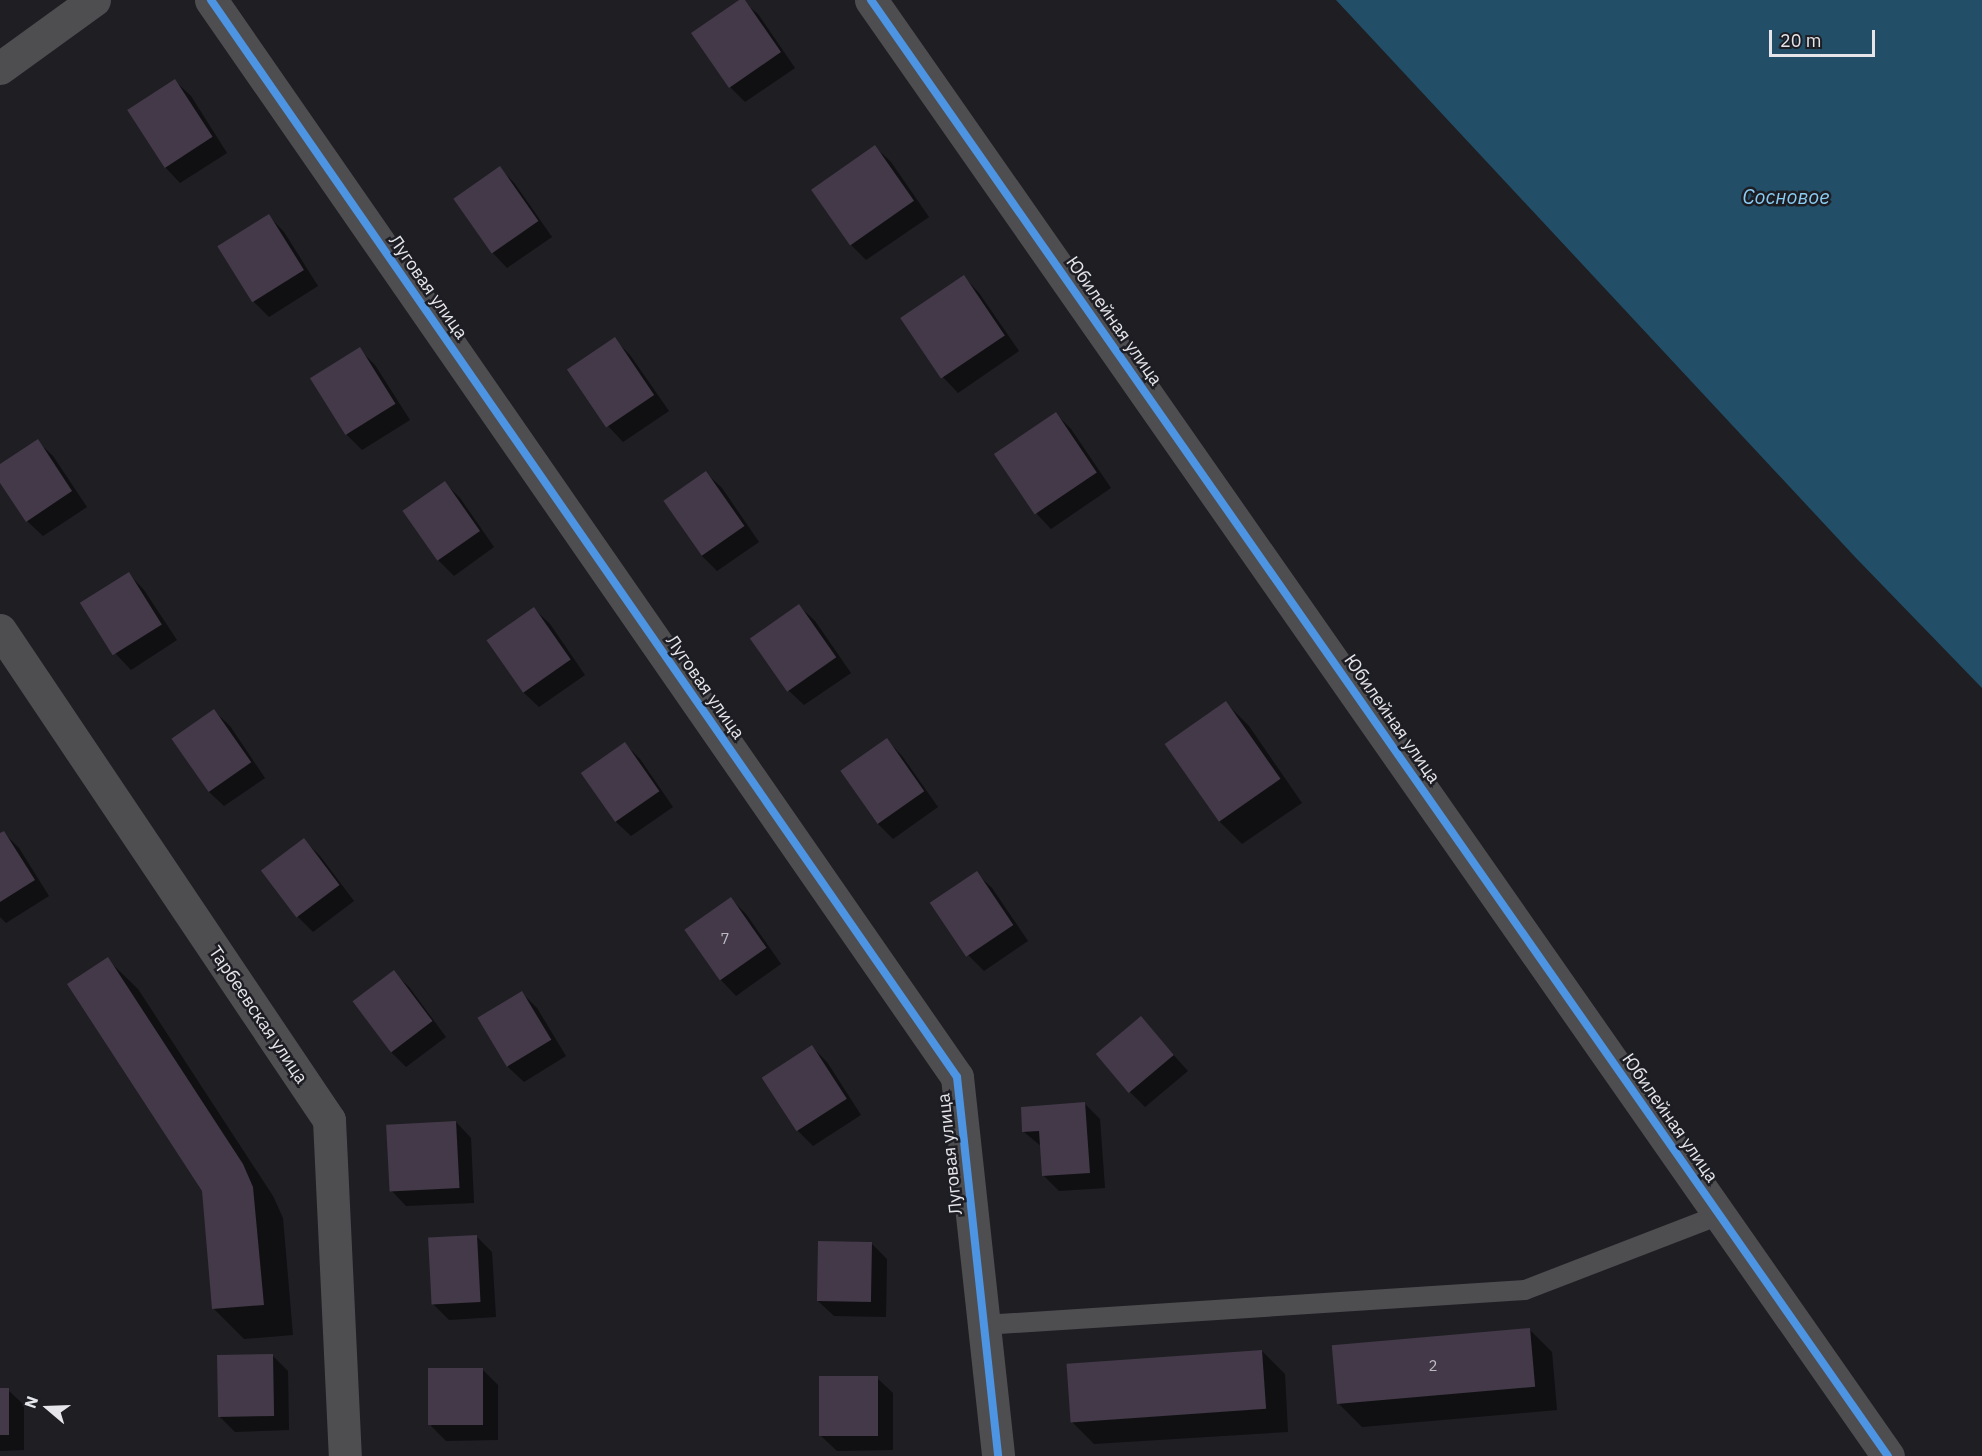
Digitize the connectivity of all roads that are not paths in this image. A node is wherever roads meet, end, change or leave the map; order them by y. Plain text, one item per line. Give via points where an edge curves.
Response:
1 (94, 0) edge
2 (211, 0) edge
3 (871, 0) edge
4 (0, 68) edge
5 (0, 630) edge
6 (1719, 1215) junction
7 (984, 1325) junction
8 (345, 1456) edge
9 (998, 1456) edge
10 (1888, 1456) edge

1 - 4 street
2 - 7 street, Луговая улица via 957,1077
3 - 6 street, Юбилейная улица
5 - 8 street, Тарбеевская улица via 329,1120
6 - 7 lane via 1525,1290
6 - 10 street, Юбилейная улица
7 - 9 street, Луговая улица

